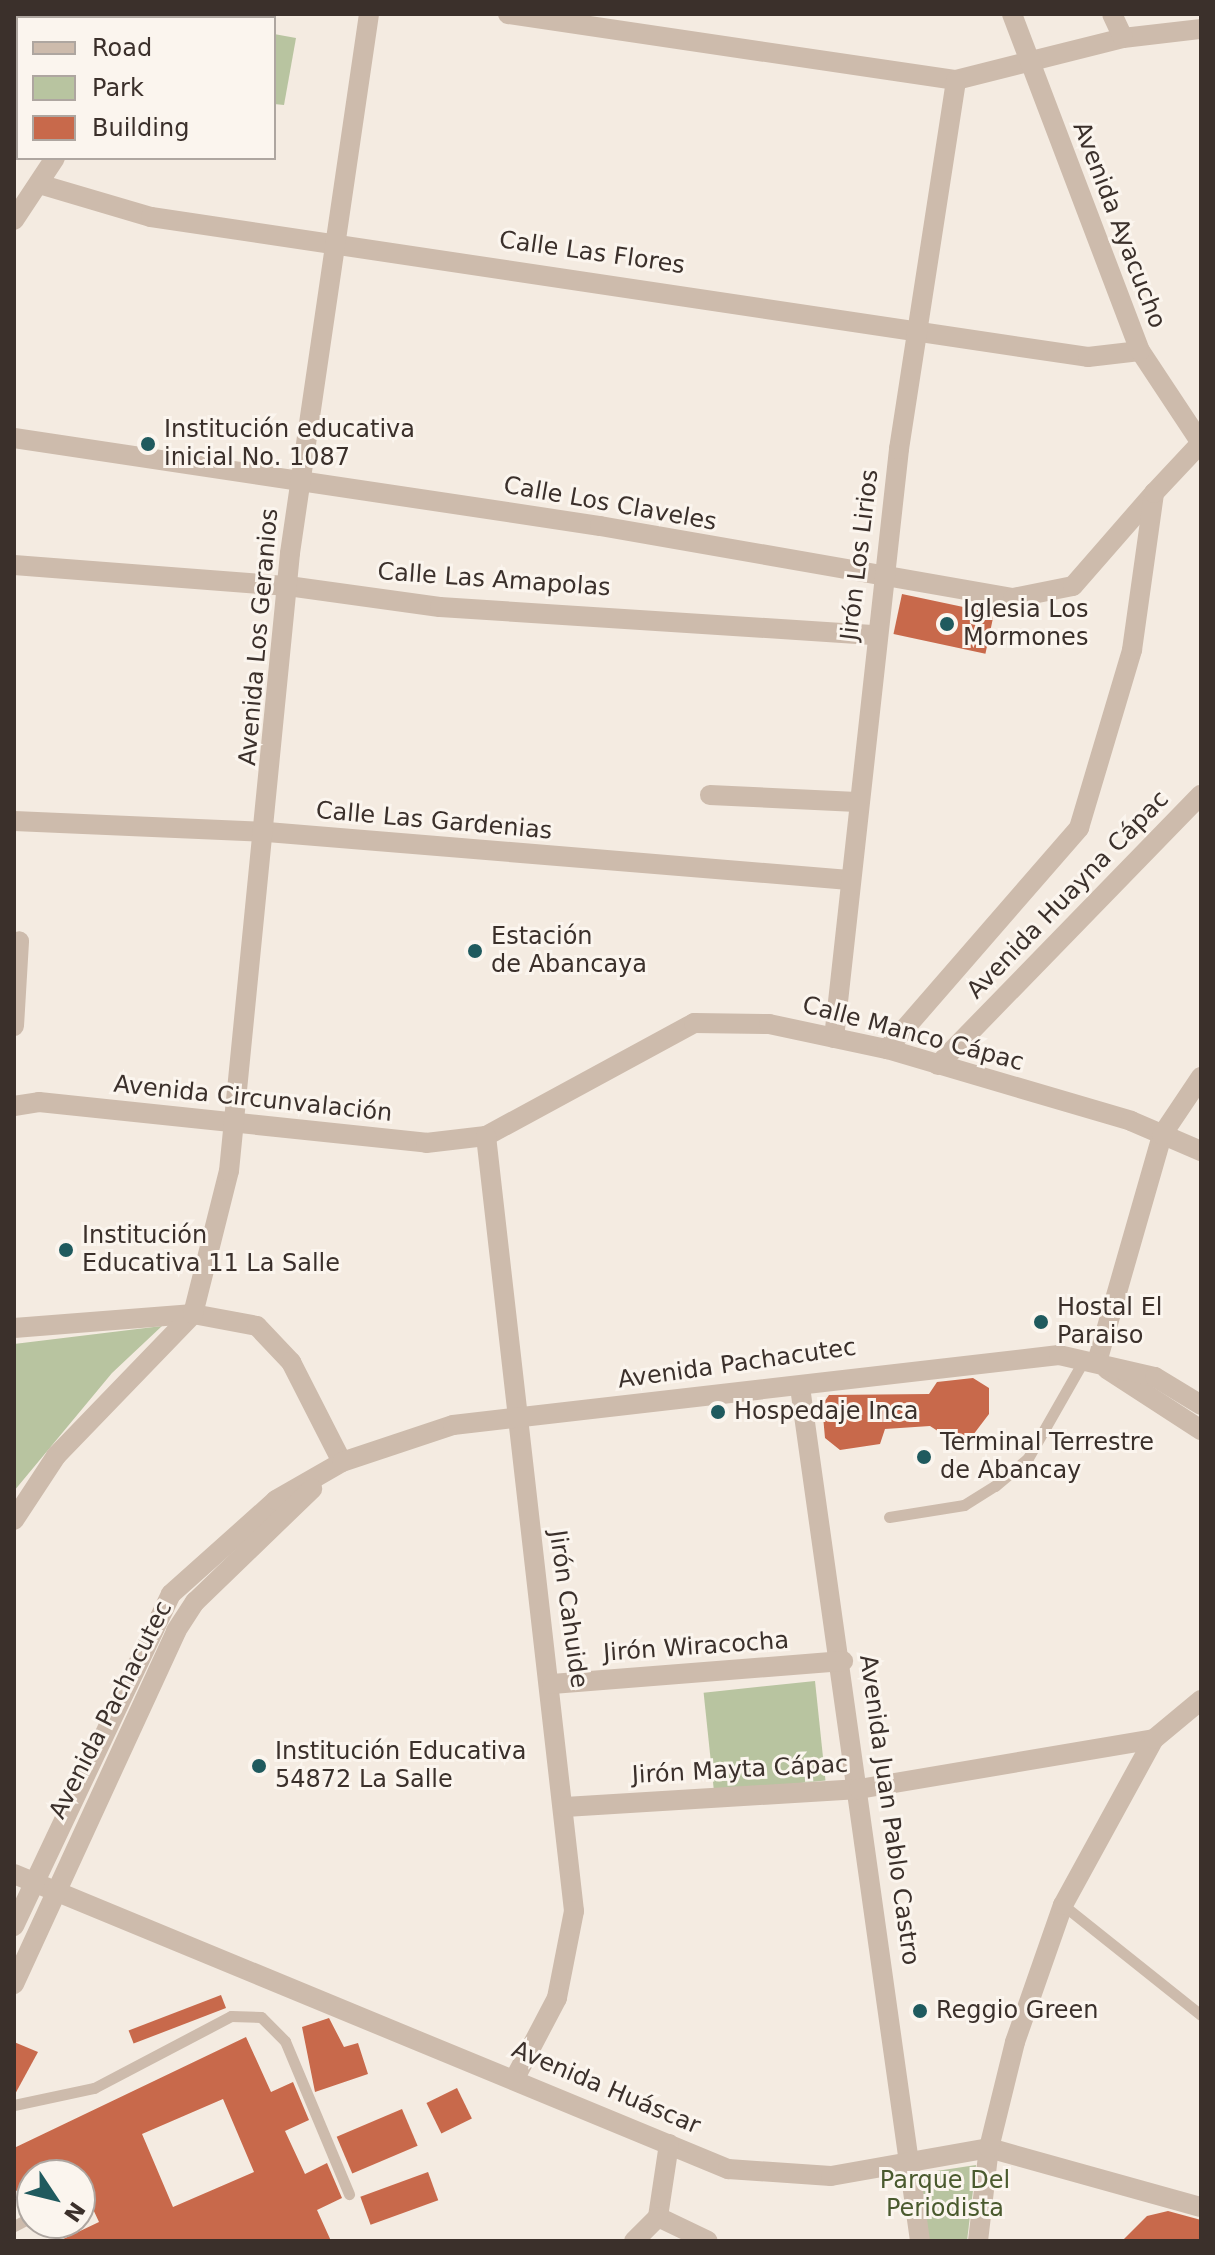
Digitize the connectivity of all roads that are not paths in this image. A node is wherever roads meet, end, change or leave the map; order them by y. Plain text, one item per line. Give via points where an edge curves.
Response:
1 (369, 14) edge
2 (508, 14) edge
3 (1012, 14) edge
4 (1112, 14) edge
5 (1198, 24) edge
6 (1123, 38) junction
7 (1029, 66) junction
8 (956, 80) junction
9 (54, 160) edge
10 (39, 184) junction
11 (14, 220) edge
12 (335, 243) junction
13 (919, 328) junction
14 (1140, 351) junction
15 (14, 438) edge
16 (1201, 443) edge
17 (301, 478) junction
18 (1154, 493) junction
19 (14, 565) edge
20 (883, 580) junction
21 (288, 586) junction
22 (876, 635) junction
23 (710, 795) dead end
24 (1201, 795) edge
25 (857, 802) junction
26 (14, 821) edge
27 (267, 832) junction
28 (849, 880) junction
29 (19, 941) dead end
30 (14, 1026) edge
31 (834, 1038) junction
32 (887, 1049) junction
33 (938, 1065) junction
34 (1201, 1077) edge
35 (14, 1106) edge
36 (239, 1124) junction
37 (1162, 1135) junction
38 (486, 1136) junction
39 (1201, 1151) edge
40 (193, 1314) junction
41 (17, 1321) edge
42 (1091, 1361) junction
43 (800, 1387) junction
44 (1201, 1405) edge
45 (515, 1418) junction
46 (1201, 1430) edge
47 (342, 1462) junction
48 (889, 1517) dead end
49 (14, 1520) edge
50 (843, 1661) junction
51 (552, 1684) junction
52 (1201, 1700) edge
53 (1154, 1739) junction
54 (859, 1789) junction
55 (565, 1807) junction
56 (23, 1878) edge
57 (51, 1891) junction
58 (1063, 1905) junction
59 (14, 1926) edge
60 (14, 1984) edge
61 (1201, 2015) edge
62 (515, 2078) junction
63 (14, 2105) edge
64 (669, 2144) junction
65 (989, 2148) junction
66 (912, 2159) junction
67 (349, 2194) dead end
68 (1201, 2207) edge
69 (658, 2217) junction
70 (634, 2241) edge
71 (708, 2241) edge
72 (920, 2241) edge
73 (978, 2241) edge

1 - 12 street, Avenida Los Geranios
2 - 8 street
3 - 7 street, Avenida Ayacucho
4 - 6 street
5 - 6 street
6 - 7 street
7 - 8 street
7 - 14 street, Avenida Ayacucho
8 - 13 street, Jirón Los Lirios
9 - 10 street
10 - 11 street
10 - 12 street, Calle Las Flores via 151,217
12 - 13 street, Calle Las Flores
12 - 17 street, Avenida Los Geranios
13 - 14 street, Calle Las Flores via 1088,357
13 - 20 street, Jirón Los Lirios
14 - 16 street, Avenida Ayacucho
15 - 17 street, Calle Los Claveles
16 - 18 street
17 - 20 street, Calle Los Claveles
17 - 21 street, Avenida Los Geranios
18 - 20 street, Calle Los Claveles via 1059,593 1013,598
18 - 32 street via 1132,650 1090,805 1062,849
19 - 21 street, Calle Las Amapolas
20 - 22 street, Jirón Los Lirios
21 - 22 street, Calle Las Amapolas via 440,607
21 - 27 street, Avenida Los Geranios
22 - 25 street, Jirón Los Lirios
23 - 25 street
24 - 33 street, Avenida Huayna Cápac
25 - 28 street, Jirón Los Lirios
26 - 27 street, Calle Las Gardenias
27 - 28 street, Calle Las Gardenias
27 - 36 street, Avenida Los Geranios
28 - 31 street, Jirón Los Lirios
29 - 30 street
31 - 32 street, Calle Manco Cápac
31 - 38 street, Calle Manco Cápac via 769,1024 694,1023
32 - 33 street, Calle Manco Cápac
33 - 37 street, Calle Manco Cápac
34 - 37 street
35 - 36 street, Avenida Circunvalación via 39,1102
36 - 38 street, Avenida Circunvalación via 426,1143
36 - 40 street, Avenida Los Geranios
37 - 39 street, Calle Manco Cápac
37 - 42 street
38 - 45 street, Jirón Cahuide
40 - 41 street
40 - 47 street via 257,1326 291,1362
40 - 49 street via 56,1456
42 - 43 street, Avenida Pachacutec via 967,1363 826,1377
42 - 44 street, Avenida Pachacutec via 1155,1377
42 - 46 street
42 - 48 lane via 1028,1458 995,1486 964,1505
43 - 45 street, Avenida Pachacutec
43 - 50 street, Avenida Juan Pablo Castro
45 - 47 street, Avenida Pachacutec via 453,1425
45 - 51 street, Jirón Cahuide
47 - 56 street, Avenida Pachacutec via 276,1500 171,1594
47 - 57 street, Avenida Pachacutec via 195,1602
50 - 51 street, Jirón Wiracocha
50 - 54 street, Avenida Juan Pablo Castro
51 - 55 street, Jirón Cahuide
52 - 53 street
53 - 54 street, Jirón Mayta Cápac
53 - 58 street
54 - 55 street, Jirón Mayta Cápac
54 - 66 street, Avenida Juan Pablo Castro
55 - 62 street, Jirón Cahuide via 574,1911 557,1998
56 - 57 street, Avenida Huáscar
56 - 59 street, Avenida Pachacutec
57 - 60 street, Avenida Pachacutec
57 - 62 street, Avenida Huáscar
58 - 61 lane
58 - 65 street via 1015,2042
62 - 64 street, Avenida Huáscar
63 - 67 lane via 94,2088 231,2016 261,2017 285,2041
64 - 66 street, Avenida Huáscar via 728,2169 795,2177
64 - 69 street
65 - 66 street, Avenida Huáscar
65 - 68 street, Avenida Huáscar
65 - 73 street
66 - 72 street, Avenida Juan Pablo Castro
69 - 70 street
69 - 71 street

